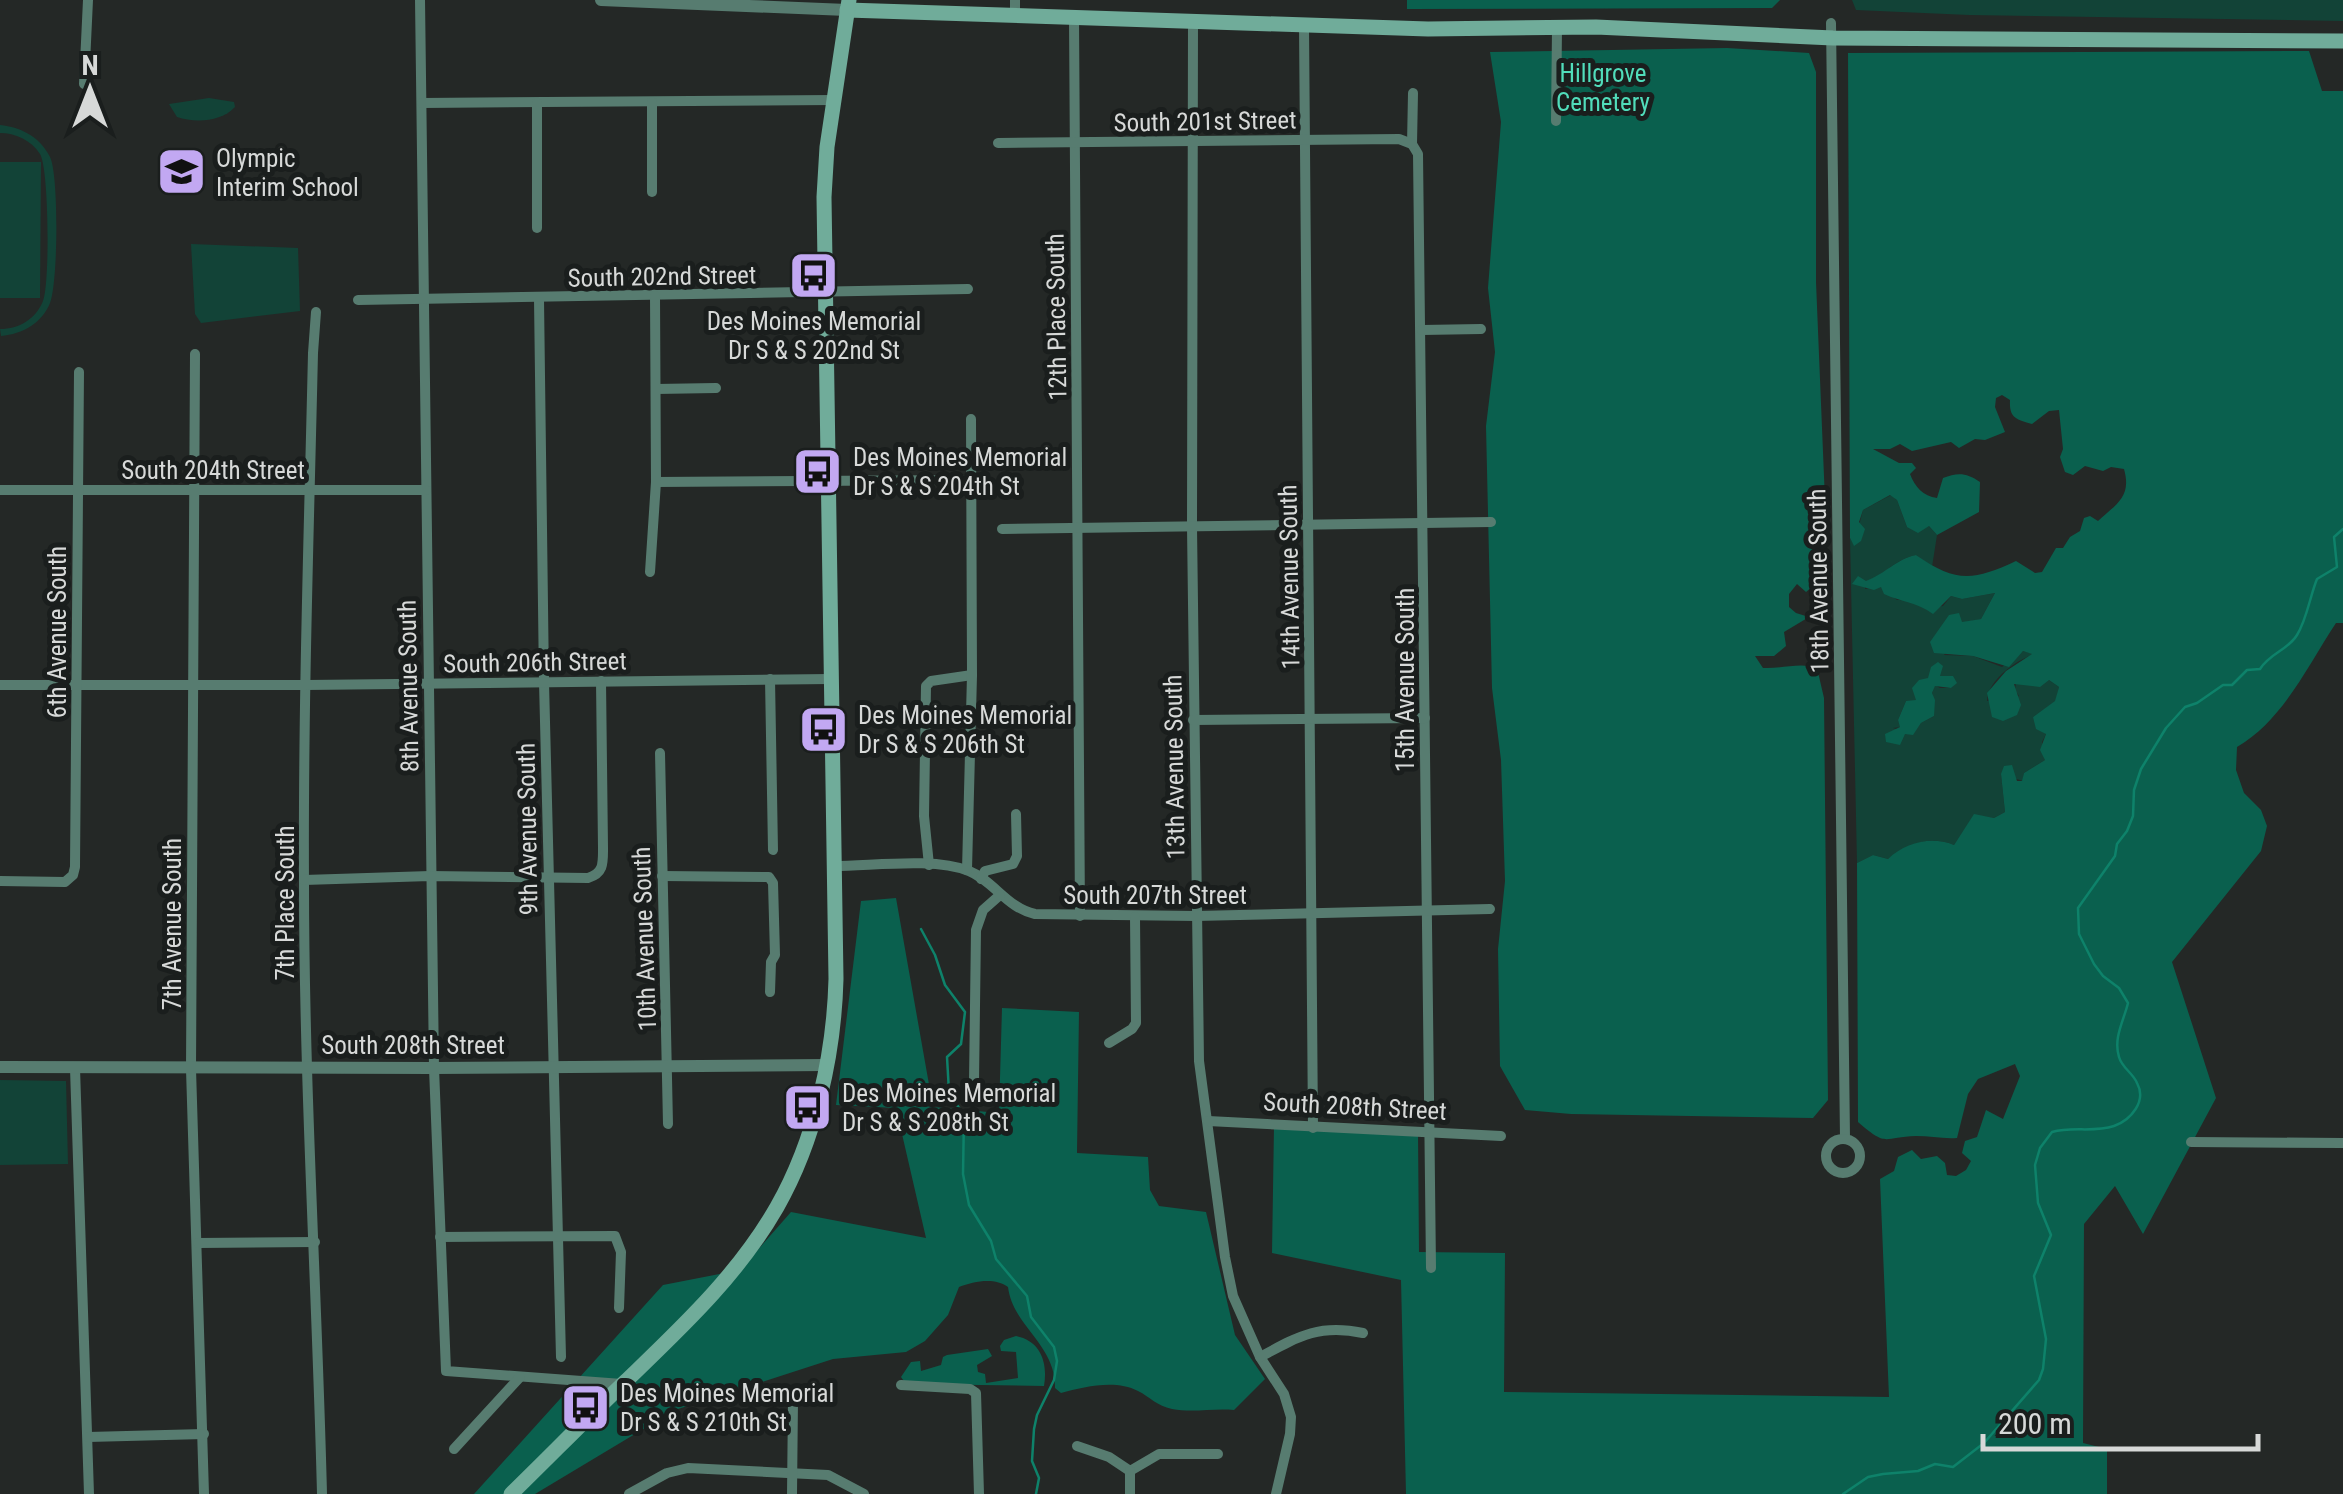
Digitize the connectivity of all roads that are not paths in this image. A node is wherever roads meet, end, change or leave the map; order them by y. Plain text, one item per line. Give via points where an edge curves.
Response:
1 (88, 0) edge
2 (420, 0) edge
3 (601, 0) edge
4 (693, 2) edge
5 (762, 4) edge
6 (848, 5) edge
7 (1015, 8) edge
8 (1074, 18) junction
9 (1193, 22) junction
10 (1304, 26) junction
11 (1557, 28) junction
12 (1832, 30) junction
13 (2343, 42) edge
14 (84, 84) dead end
15 (1413, 93) dead end
16 (834, 100) junction
17 (652, 102) junction
18 (422, 103) junction
19 (536, 103) junction
20 (1556, 121) dead end
21 (1305, 140) junction
22 (1192, 141) junction
23 (1073, 142) junction
24 (998, 143) dead end
25 (1412, 144) junction
26 (652, 192) dead end
27 (537, 228) dead end
28 (968, 289) dead end
29 (824, 292) junction
30 (655, 296) junction
31 (358, 300) dead end
32 (423, 300) junction
33 (539, 300) junction
34 (316, 312) dead end
35 (1481, 329) dead end
36 (1422, 330) junction
37 (194, 354) dead end
38 (79, 372) dead end
39 (716, 388) dead end
40 (656, 389) junction
41 (971, 419) dead end
42 (971, 480) junction
43 (656, 482) junction
44 (828, 482) junction
45 (0, 490) edge
46 (78, 490) junction
47 (310, 490) junction
48 (426, 490) junction
49 (194, 491) junction
50 (1492, 522) dead end
51 (1424, 524) junction
52 (1308, 525) junction
53 (1078, 527) junction
54 (1192, 527) junction
55 (1002, 529) dead end
56 (650, 572) dead end
57 (972, 675) junction
58 (770, 679) junction
59 (830, 679) junction
60 (601, 681) junction
61 (544, 682) junction
62 (428, 684) junction
63 (0, 685) edge
64 (193, 685) junction
65 (77, 686) junction
66 (306, 686) junction
67 (1425, 718) junction
68 (1310, 719) junction
69 (1193, 720) junction
70 (660, 753) dead end
71 (1016, 814) dead end
72 (773, 850) dead end
73 (929, 865) junction
74 (834, 866) junction
75 (967, 870) junction
76 (430, 876) junction
77 (662, 876) junction
78 (548, 878) junction
79 (982, 879) junction
80 (304, 880) junction
81 (0, 881) edge
82 (1000, 895) junction
83 (1490, 909) dead end
84 (1426, 910) junction
85 (1311, 913) junction
86 (1080, 916) junction
87 (1196, 916) junction
88 (1135, 917) junction
89 (770, 992) dead end
90 (1110, 1043) dead end
91 (668, 1065) junction
92 (826, 1065) junction
93 (554, 1066) junction
94 (0, 1067) edge
95 (75, 1068) junction
96 (434, 1068) junction
97 (191, 1069) junction
98 (306, 1069) junction
99 (1020, 1099) dead end
100 (1208, 1120) junction
101 (668, 1124) dead end
102 (1314, 1128) junction
103 (1429, 1132) junction
104 (1500, 1136) dead end
105 (1844, 1138) dead end
106 (2190, 1142) dead end
107 (2343, 1143) edge
108 (440, 1237) junction
109 (556, 1237) junction
110 (315, 1242) junction
111 (198, 1243) junction
112 (1431, 1268) dead end
113 (619, 1308) dead end
114 (1363, 1333) dead end
115 (561, 1357) dead end
116 (1260, 1357) junction
117 (520, 1377) junction
118 (623, 1384) junction
119 (901, 1385) dead end
120 (793, 1400) dead end
121 (204, 1434) junction
122 (88, 1436) junction
123 (1077, 1446) dead end
124 (454, 1448) dead end
125 (1218, 1454) dead end
126 (1130, 1471) junction
127 (792, 1472) junction
128 (90, 1494) edge
129 (204, 1494) edge
130 (322, 1494) edge
131 (511, 1494) edge
132 (628, 1494) edge
133 (792, 1494) edge
134 (864, 1494) edge
135 (979, 1494) edge
136 (1130, 1494) edge
137 (1276, 1494) edge

1 - 14 street
2 - 18 street, 8th Avenue South
3 - 4 street
4 - 5 street
5 - 6 street
6 - 7 main road
6 - 16 main road
7 - 8 main road
8 - 9 main road
8 - 23 street, 12th Place South
9 - 10 main road
9 - 22 street, 13th Avenue South
10 - 11 main road
10 - 21 street, 14th Avenue South
11 - 12 main road
11 - 20 street
12 - 13 main road
12 - 105 street, 18th Avenue South
15 - 25 street, 15th Avenue South
16 - 17 street
16 - 29 main road via 824,184
17 - 19 street
17 - 26 street
18 - 19 street
18 - 32 street, 8th Avenue South
19 - 27 street
21 - 22 street, South 201st Street
21 - 25 street, South 201st Street
21 - 52 street, 14th Avenue South
22 - 23 street, South 201st Street
22 - 54 street, 13th Avenue South
23 - 24 street, South 201st Street
23 - 53 street, 12th Place South
25 - 36 street, 15th Avenue South via 1418,154
28 - 29 street, South 202nd Street
29 - 30 street, South 202nd Street
29 - 44 main road
30 - 33 street, South 202nd Street
30 - 40 street
31 - 32 street, South 202nd Street
32 - 33 street, South 202nd Street
32 - 48 street, 8th Avenue South
33 - 61 street, 9th Avenue South
34 - 47 street, 7th Place South
35 - 36 street
36 - 51 street, 15th Avenue South
37 - 49 street, 7th Avenue South
38 - 46 street, 6th Avenue South
39 - 40 street
40 - 43 street
41 - 42 street
42 - 44 street
42 - 57 street
43 - 44 street
43 - 56 street
44 - 59 main road
45 - 46 street, South 204th Street
46 - 49 street, South 204th Street
46 - 65 street, 6th Avenue South
47 - 48 street, South 204th Street
47 - 49 street, South 204th Street
47 - 66 street, 7th Place South
48 - 62 street, 8th Avenue South
49 - 64 street, 7th Avenue South
50 - 51 street
51 - 52 street
51 - 67 street, 15th Avenue South
52 - 54 street
52 - 68 street, 14th Avenue South
53 - 54 street
53 - 55 street
53 - 86 street, 12th Place South
54 - 69 street, 13th Avenue South
57 - 73 street via 926,686
57 - 75 street
58 - 59 street, South 206th Street
58 - 60 street, South 206th Street
58 - 72 street
59 - 74 main road
60 - 61 street, South 206th Street
60 - 78 street via 603,868 588,878
61 - 62 street, South 206th Street
61 - 78 street, 9th Avenue South
62 - 66 street, South 206th Street
62 - 76 street, 8th Avenue South
63 - 65 street, South 206th Street
64 - 65 street, South 206th Street
64 - 66 street, South 206th Street
64 - 97 street, 7th Avenue South
65 - 81 street, 6th Avenue South via 73,875 59,883
66 - 80 street, 7th Place South
67 - 68 street
67 - 84 street, 15th Avenue South
68 - 69 street
68 - 85 street, 14th Avenue South
69 - 87 street, 13th Avenue South
70 - 77 street, 10th Avenue South
71 - 79 street via 1013,864 986,871
73 - 74 street, South 207th Street
73 - 75 street, South 207th Street
74 - 92 main road via 834,1019
75 - 79 street, South 207th Street
76 - 78 street
76 - 80 street
76 - 96 street, 8th Avenue South
77 - 89 street via 769,877
77 - 91 street, 10th Avenue South
78 - 93 street, 9th Avenue South
79 - 82 street, South 207th Street
80 - 98 street, 7th Place South
82 - 86 street, South 207th Street via 1026,912
82 - 99 street via 982,910 976,930 974,1082 984,1099
83 - 84 street, South 207th Street
84 - 85 street, South 207th Street
84 - 103 street, 15th Avenue South
85 - 87 street, South 207th Street
85 - 102 street, 14th Avenue South
86 - 88 street, South 207th Street
87 - 88 street, South 207th Street
87 - 100 street, 13th Avenue South via 1198,1061
88 - 90 street via 1136,1023
91 - 92 street, South 208th Street
91 - 93 street, South 208th Street
91 - 101 street, 10th Avenue South
92 - 118 main road via 797,1165 777,1207 724,1283
93 - 96 street, South 208th Street
93 - 109 street, 9th Avenue South
94 - 95 street, South 208th Street
95 - 97 street, South 208th Street
95 - 122 street
96 - 98 street, South 208th Street
96 - 108 street, 8th Avenue South
97 - 98 street, South 208th Street
97 - 111 street, 7th Avenue South
98 - 110 street, 7th Place South
100 - 102 street, South 208th Street
100 - 116 street, 13th Avenue South via 1225,1257
102 - 103 street, South 208th Street
103 - 104 street, South 208th Street
103 - 112 street, 15th Avenue South
106 - 107 street
108 - 109 street
108 - 117 street, 8th Avenue South via 446,1370
109 - 113 street via 615,1236 621,1252
109 - 115 street, 9th Avenue South
110 - 111 street
110 - 130 street, 7th Place South
111 - 121 street, 7th Avenue South
114 - 116 street via 1317,1330
116 - 137 street, 13th Avenue South via 1290,1417
117 - 118 street
117 - 124 street
118 - 131 main road
119 - 135 street via 976,1393
120 - 127 street
121 - 122 street
121 - 129 street, 7th Avenue South
122 - 128 street
123 - 126 street
125 - 126 street via 1159,1454
126 - 136 street
127 - 132 street via 688,1468
127 - 133 street
127 - 134 street via 828,1476

